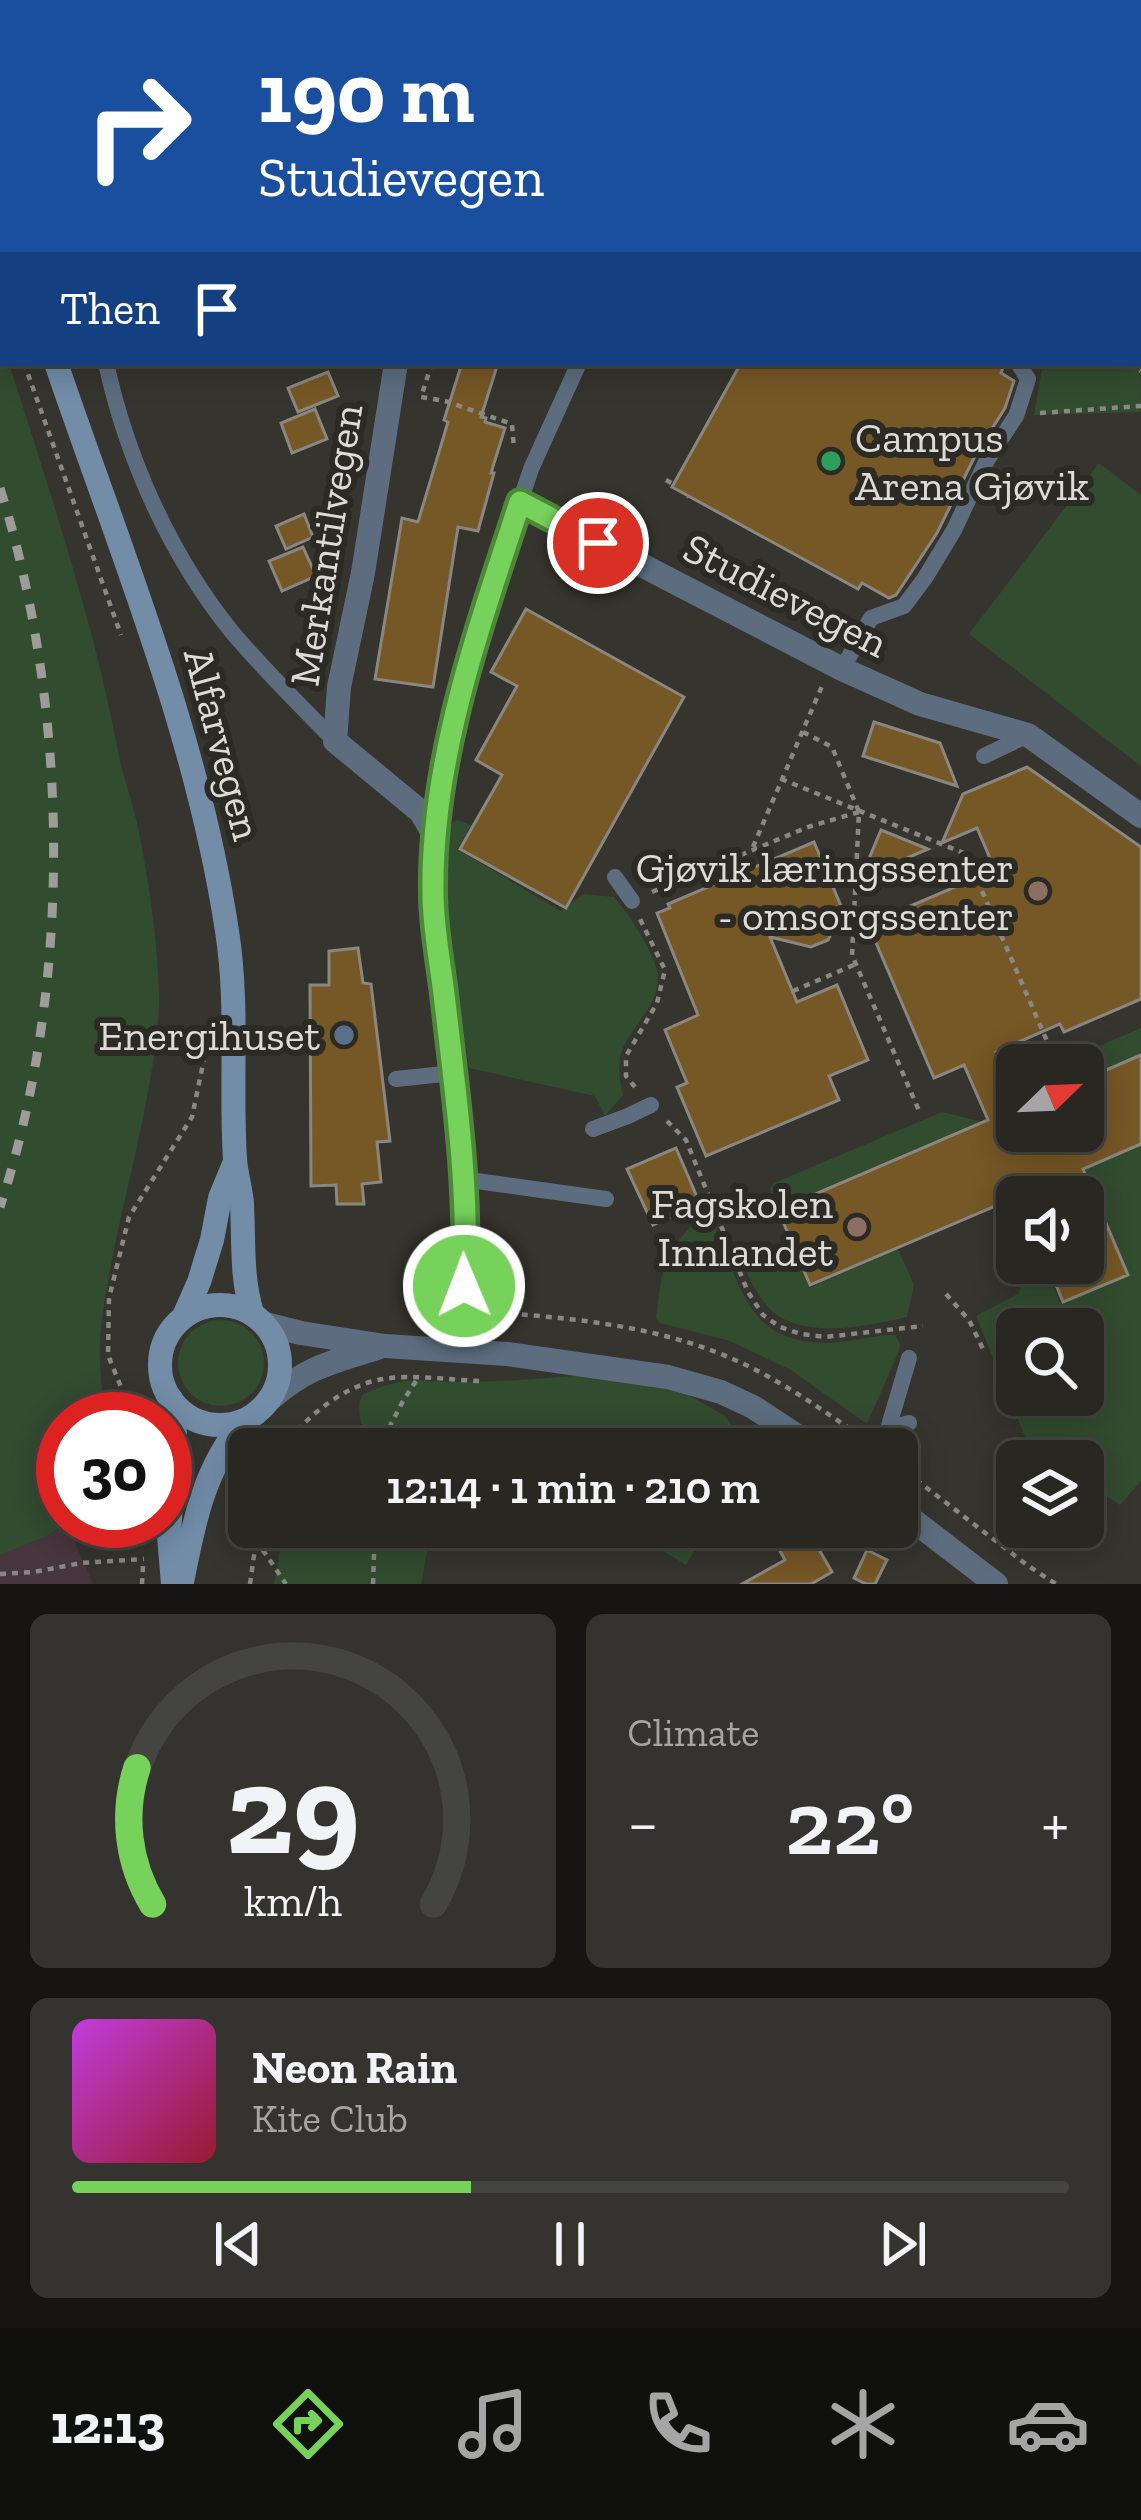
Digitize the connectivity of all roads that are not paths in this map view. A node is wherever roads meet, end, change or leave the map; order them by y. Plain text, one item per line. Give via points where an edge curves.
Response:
1 (57, 366) edge
2 (107, 366) edge
3 (396, 366) edge
4 (578, 366) edge
5 (1020, 366) edge
6 (520, 502) junction
7 (837, 667) junction
8 (1028, 736) junction
9 (335, 741) junction
10 (984, 755) dead end
11 (1141, 816) edge
12 (436, 838) junction
13 (615, 877) dead end
14 (632, 901) road end
15 (452, 1073) junction
16 (395, 1079) dead end
17 (651, 1105) road end
18 (593, 1129) dead end
19 (235, 1162) junction
20 (462, 1179) junction
21 (606, 1199) dead end
22 (184, 1316) junction
23 (258, 1318) junction
24 (385, 1346) junction
25 (459, 1350) junction
26 (909, 1358) dead end
27 (168, 1392) edge
28 (270, 1399) junction
29 (192, 1417) edge
30 (248, 1419) junction
31 (909, 1423) dead end
32 (785, 1428) edge
33 (888, 1428) edge
34 (892, 1428) edge
35 (918, 1524) edge
36 (172, 1548) edge
37 (178, 1584) edge
38 (996, 1584) edge

1 - 19 main road, Alfarvegen via 170,686 214,852 234,995
2 - 9 lane, Merkantilvegen via 129,444 182,558 233,633
3 - 9 street, Merkantilvegen
4 - 6 lane
5 - 7 lane via 1028,379 1016,416 925,578 904,606 871,618
6 - 7 street, Studievegen
6 - 12 street via 447,749
7 - 8 street, Studievegen via 920,704
8 - 10 lane
8 - 11 street, Studievegen
9 - 12 street, Merkantilvegen via 421,812
12 - 15 street via 433,896
13 - 14 lane
15 - 16 lane
15 - 20 street
17 - 18 lane
19 - 22 main road, Alfarvegen
19 - 23 main road, Alfarvegen via 244,1288
20 - 21 lane
20 - 25 street
22 - 23 main road via 229,1305
22 - 27 main road via 160,1355
23 - 24 street
23 - 28 main road via 281,1361
24 - 25 street
24 - 28 street via 314,1367
25 - 32 street via 690,1382
26 - 33 lane
28 - 30 main road
29 - 30 main road via 227,1425
30 - 37 main road via 226,1441 208,1480
31 - 34 lane
35 - 38 street
36 - 37 main road

